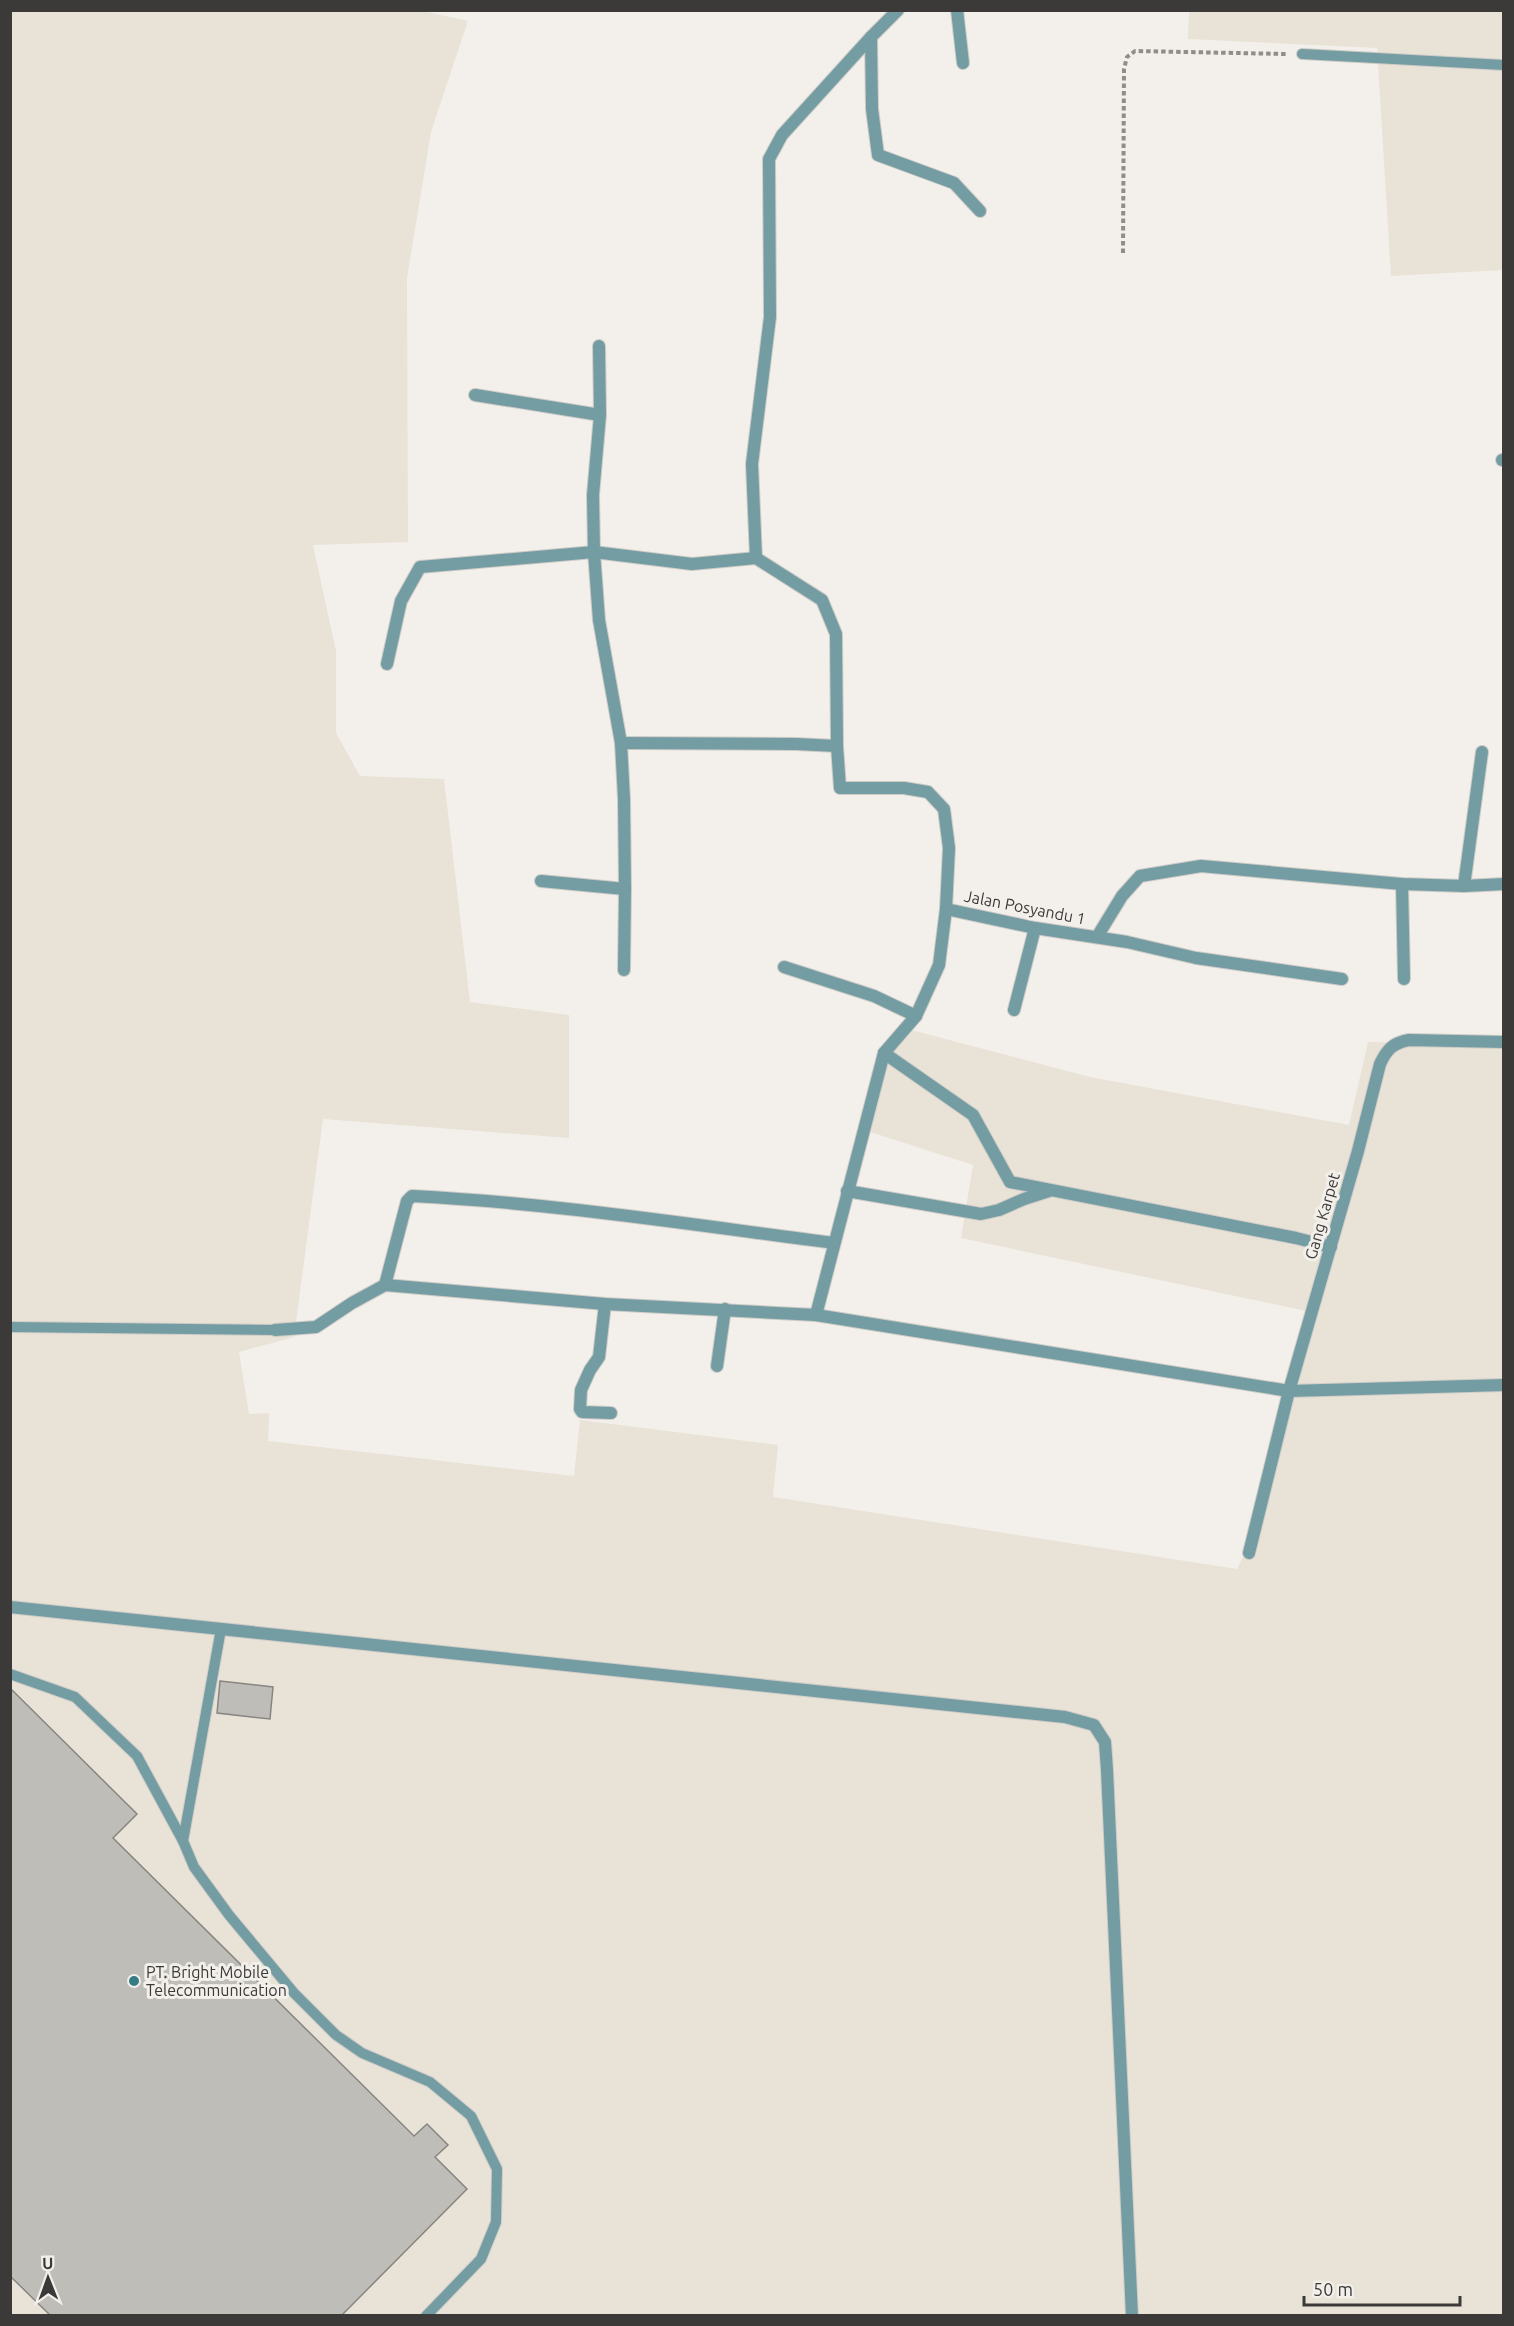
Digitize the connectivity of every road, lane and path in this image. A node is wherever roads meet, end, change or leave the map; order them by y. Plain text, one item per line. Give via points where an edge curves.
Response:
1 (898, 10) edge
2 (957, 10) edge
3 (871, 37) junction
4 (1302, 54) joint
5 (963, 63) dead end
6 (1503, 65) edge
7 (980, 212) dead end
8 (1123, 253) dead end
9 (599, 346) dead end
10 (475, 395) dead end
11 (600, 415) junction
12 (594, 552) junction
13 (756, 558) junction
14 (387, 664) dead end
15 (621, 743) junction
16 (837, 746) junction
17 (1482, 752) dead end
18 (541, 881) dead end
19 (1402, 884) junction
20 (1503, 884) edge
21 (1464, 886) junction
22 (625, 889) junction
23 (946, 909) junction
24 (1035, 928) junction
25 (1097, 937) junction
26 (784, 967) dead end
27 (624, 970) dead end
28 (1404, 978) dead end
29 (1342, 979) dead end
30 (1014, 1010) dead end
31 (916, 1016) junction
32 (1503, 1042) edge
33 (884, 1053) junction
34 (1052, 1190) junction
35 (847, 1191) junction
36 (834, 1243) junction
37 (1331, 1247) junction
38 (385, 1285) junction
39 (606, 1304) junction
40 (725, 1309) junction
41 (816, 1315) junction
42 (10, 1327) edge
43 (275, 1330) joint
44 (717, 1366) dead end
45 (1503, 1385) edge
46 (1289, 1391) junction
47 (611, 1413) dead end
48 (1249, 1553) dead end
49 (10, 1607) edge
50 (221, 1629) junction
51 (10, 1674) edge
52 (183, 1841) junction
53 (426, 2316) edge
54 (1132, 2316) edge

1 - 3 street
2 - 5 street
3 - 7 street via 879,155 954,183
3 - 13 street via 782,135 769,159 770,317 752,464
4 - 6 lane
4 - 8 path via 1131,53 1124,69
9 - 11 street
10 - 11 street
11 - 12 street via 593,495
12 - 13 street via 692,564
12 - 14 street via 420,567 401,601
12 - 15 street via 599,620
13 - 16 street via 822,600 836,634
15 - 16 street
15 - 22 street
16 - 23 street via 840,788 928,792 944,809 948,848
17 - 21 street
18 - 22 street
19 - 21 street
19 - 25 street via 1201,866 1140,876 1122,896
19 - 28 street
20 - 21 street
22 - 27 street
23 - 24 street, Jalan Posyandu 1
23 - 31 street via 939,965
24 - 25 street, Jalan Posyandu 1
24 - 30 street
25 - 29 street, Jalan Posyandu 1 via 1196,958
26 - 31 street via 874,996
31 - 33 street
32 - 37 street, Gang Karpet via 1409,1040 1396,1042 1386,1051
33 - 34 street via 973,1115 1010,1182
33 - 35 street
34 - 35 street via 985,1214
34 - 37 street
35 - 36 street
36 - 38 street via 597,1212 412,1196 407,1201
36 - 41 street
37 - 46 street, Gang Karpet
38 - 39 street
38 - 43 street via 316,1327
39 - 40 street
39 - 47 street via 599,1357 581,1390 580,1409
40 - 41 street
40 - 44 street
41 - 46 street
42 - 43 lane
45 - 46 street
46 - 48 street, Gang Karpet
49 - 50 street
50 - 52 lane
50 - 54 street via 1065,1717 1094,1725 1105,1742 1107,1770
51 - 52 lane via 75,1697 137,1756
52 - 53 lane via 194,1867 229,1915 294,1993 336,2035 362,2053 430,2082 471,2116 497,2169 496,2222 481,2259

